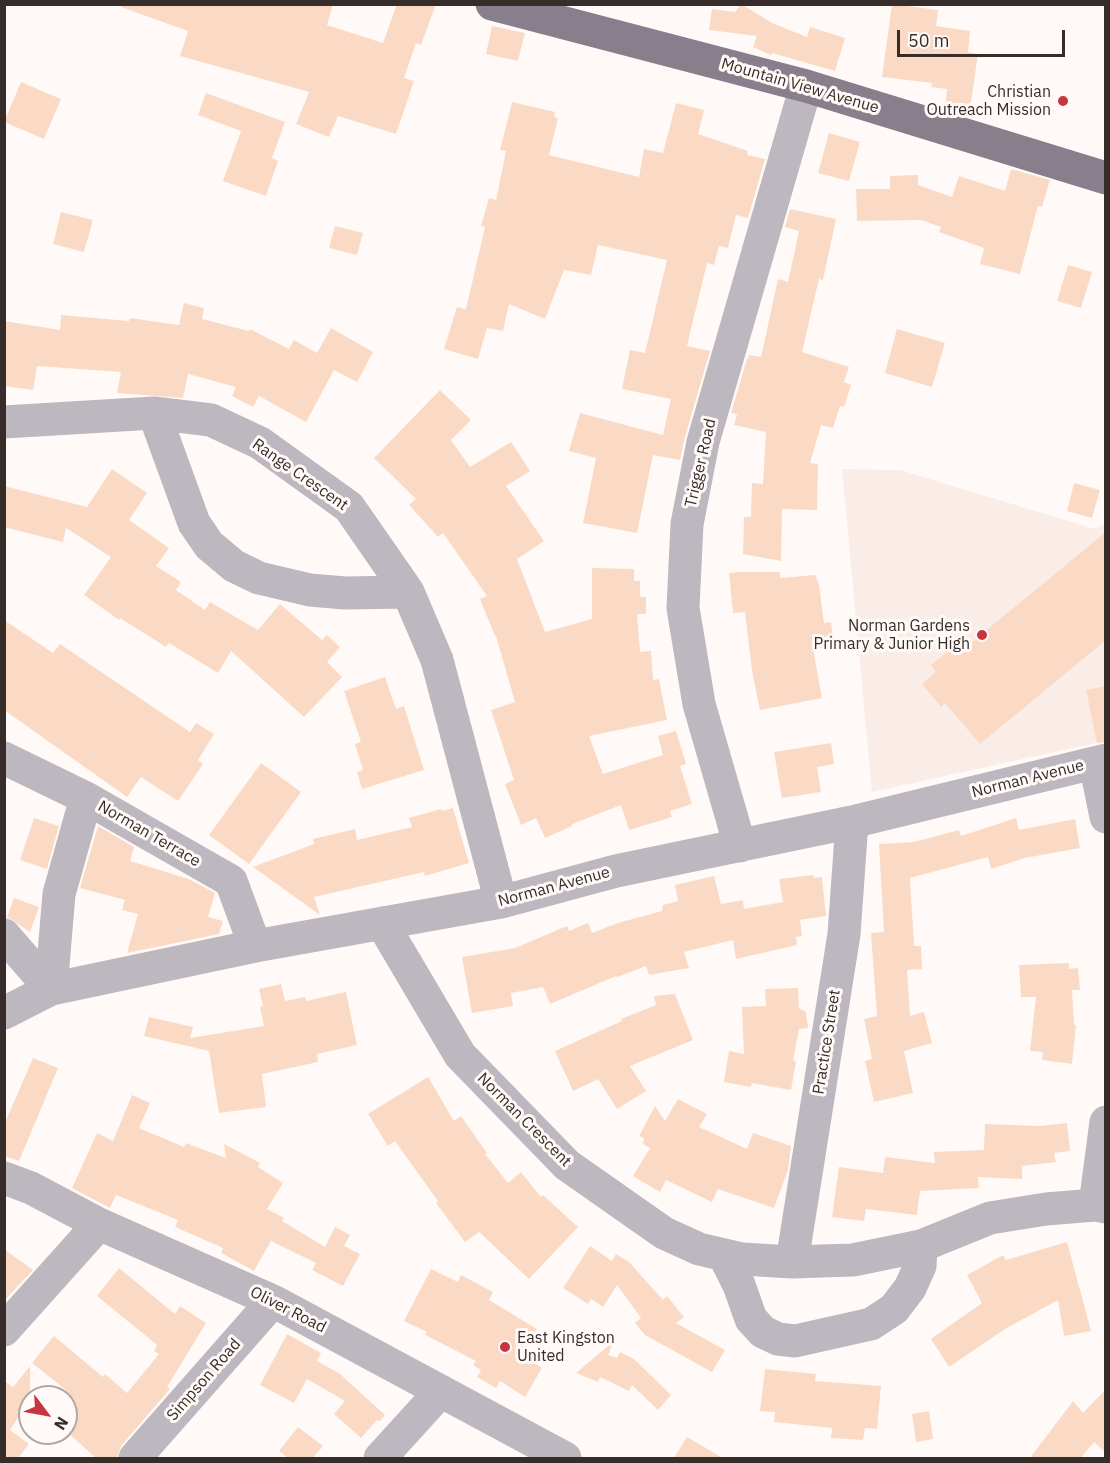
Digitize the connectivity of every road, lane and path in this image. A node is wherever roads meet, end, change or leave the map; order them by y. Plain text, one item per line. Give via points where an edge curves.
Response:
1 (492, 4) edge
2 (806, 86) junction
3 (1106, 178) edge
4 (154, 413) junction
5 (4, 422) edge
6 (408, 592) junction
7 (4, 758) edge
8 (1100, 761) edge
9 (86, 798) junction
10 (1106, 817) edge
11 (852, 822) junction
12 (740, 846) junction
13 (501, 902) junction
14 (382, 923) junction
15 (4, 935) edge
16 (255, 946) junction
17 (51, 989) junction
18 (4, 1013) edge
19 (1106, 1122) edge
20 (4, 1178) edge
21 (1100, 1206) edge
22 (99, 1224) junction
23 (921, 1246) junction
24 (724, 1257) junction
25 (792, 1262) junction
26 (273, 1301) junction
27 (4, 1330) edge
28 (441, 1391) junction
29 (135, 1458) edge
30 (380, 1458) edge
31 (565, 1458) edge

1 - 2 main road, Mountain View Avenue
2 - 3 main road, Mountain View Avenue
2 - 12 street, Trigger Road via 704,442 687,524 683,608 699,704
4 - 5 street, Range Crescent
4 - 6 street, Range Crescent via 211,420 260,443 349,507
4 - 6 street via 194,523 209,545 234,566 259,578 310,590
6 - 13 street, Range Crescent via 437,660
7 - 9 street, Norman Terrace
8 - 10 street
8 - 11 street, Norman Avenue
9 - 16 street, Norman Terrace via 231,881
9 - 17 street via 59,894
11 - 12 street, Norman Avenue
11 - 25 street, Practice Street via 844,934
12 - 13 street, Norman Avenue via 616,871
13 - 14 street, Norman Avenue
14 - 16 street, Norman Avenue
14 - 24 street, Norman Crescent via 460,1055 567,1165 664,1233
15 - 17 street
16 - 17 street, Norman Avenue
17 - 18 street, Norman Avenue
19 - 21 street
20 - 22 street, Oliver Road
21 - 23 street, Norman Crescent via 990,1218
22 - 26 street, Oliver Road
22 - 27 street
23 - 24 street via 920,1266 894,1309 871,1323 795,1341 763,1332 752,1319
23 - 25 street, Norman Crescent via 852,1260
24 - 25 street, Norman Crescent
26 - 28 street, Oliver Road
26 - 29 street, Simpson Road
28 - 30 street
28 - 31 street, Oliver Road

